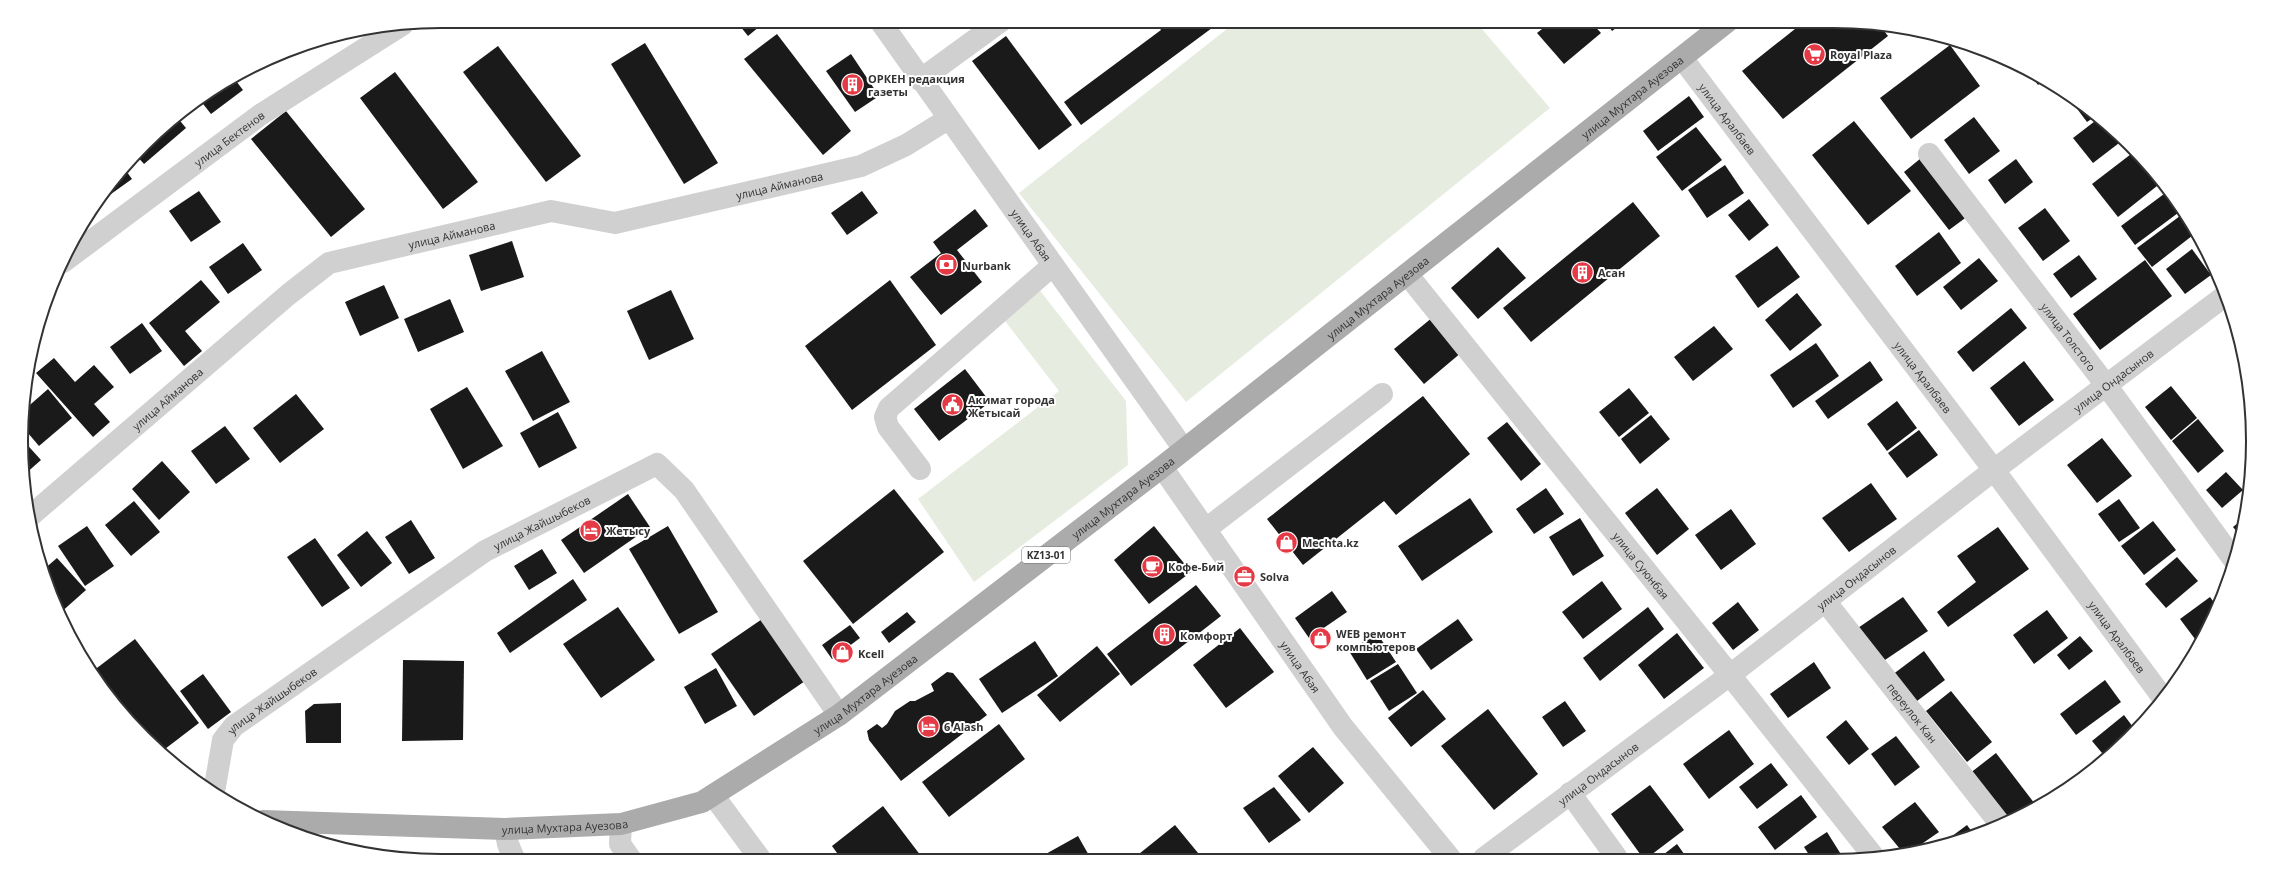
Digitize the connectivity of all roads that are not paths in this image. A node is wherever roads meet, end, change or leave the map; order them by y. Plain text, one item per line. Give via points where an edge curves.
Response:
1 (885, 28) edge
2 (991, 28) edge
3 (1719, 28) edge
4 (392, 31) edge
5 (1682, 58) junction
6 (920, 80) junction
7 (948, 119) junction
8 (1929, 154) dead end
9 (73, 255) edge
10 (1052, 266) junction
11 (1406, 274) junction
12 (2221, 299) edge
13 (2106, 385) junction
14 (1382, 394) dead end
15 (1182, 448) junction
16 (1162, 467) junction
17 (920, 469) dead end
18 (1994, 470) junction
19 (35, 512) edge
20 (1206, 529) junction
21 (2230, 555) edge
22 (1825, 601) junction
23 (1730, 674) junction
24 (2160, 694) edge
25 (839, 715) junction
26 (215, 786) edge
27 (1570, 793) junction
28 (713, 795) junction
29 (1997, 820) edge
30 (280, 822) edge
31 (621, 824) junction
32 (505, 829) junction
33 (1870, 852) edge
34 (512, 854) edge
35 (628, 854) edge
36 (757, 854) edge
37 (1447, 854) edge
38 (1489, 854) edge
39 (1613, 854) edge

1 - 6 street, улица Абая
2 - 6 street
3 - 5 main road, улица Мухтара Ауезова / KZ13-01
4 - 9 street, улица Бектенов via 260,114
5 - 11 main road, улица Мухтара Ауезова / KZ13-01
5 - 18 street, улица Аралбаев
6 - 7 street, улица Абая
7 - 10 street, улица Абая
7 - 19 street, улица Айманова via 906,145 861,166 615,223 551,212 329,263 289,294
8 - 13 street, улица Толстого
10 - 15 street, улица Абая
10 - 17 street via 889,408 885,416 888,428
11 - 15 main road, улица Мухтара Ауезова / KZ13-01
11 - 23 street, улица Суюнбая
12 - 13 street, улица Ондасынов
13 - 18 street, улица Ондасынов
13 - 21 street, улица Толстого
14 - 20 street
15 - 16 main road, улица Мухтара Ауезова / KZ13-01
16 - 20 street, улица Абая
16 - 25 main road, улица Мухтара Ауезова / KZ13-01
18 - 22 street, улица Ондасынов
18 - 24 street, улица Аралбаев
20 - 37 street, улица Абая via 1343,727
22 - 23 street, улица Ондасынов
22 - 29 street, переулок Кан
23 - 27 street, улица Ондасынов
23 - 33 street, улица Суюнбая
25 - 26 street, улица Жайшыбеков via 684,490 657,464 485,551 234,726 222,740
25 - 28 main road, улица Мухтара Ауезова / KZ13-01
27 - 38 street, улица Ондасынов
27 - 39 street
28 - 31 main road, улица Мухтара Ауезова / KZ13-01 via 702,802
28 - 36 street
30 - 32 main road, улица Мухтара Ауезова / KZ13-01
31 - 32 main road, улица Мухтара Ауезова / KZ13-01
31 - 35 street via 620,844
32 - 34 street

